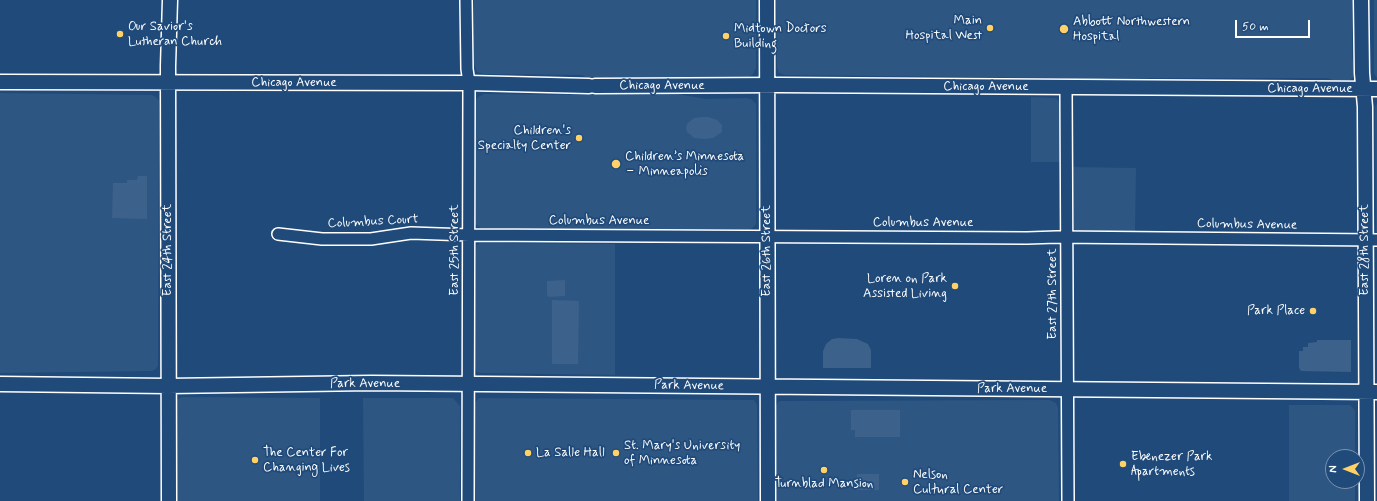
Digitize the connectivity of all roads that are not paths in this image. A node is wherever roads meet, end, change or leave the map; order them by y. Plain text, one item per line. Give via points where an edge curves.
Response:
1 (170, 0) edge
2 (466, 0) edge
3 (767, 0) edge
4 (1361, 0) edge
5 (0, 82) edge
6 (168, 83) junction
7 (469, 83) junction
8 (767, 86) junction
9 (1066, 88) junction
10 (1370, 89) edge
11 (278, 234) dead end
12 (470, 235) junction
13 (767, 236) junction
14 (1067, 237) junction
15 (1371, 240) edge
16 (0, 384) edge
17 (468, 384) junction
18 (168, 386) junction
19 (768, 387) junction
20 (1067, 389) junction
21 (1372, 392) edge
22 (169, 501) edge
23 (468, 501) edge
24 (768, 501) edge
25 (1068, 501) edge
26 (1367, 501) edge

1 - 6 street, East 24th Street
2 - 7 street, East 25th Street
3 - 8 street, East 26th Street
4 - 10 street, East 28th Street
5 - 6 street, Chicago Avenue
6 - 7 street, Chicago Avenue
6 - 18 street, East 24th Street
7 - 8 street, Chicago Avenue
7 - 12 street, East 25th Street
8 - 9 street, Chicago Avenue
8 - 13 street, East 26th Street
9 - 10 street, Chicago Avenue
9 - 14 street, East 27th Street
10 - 15 street, East 28th Street via 1365,107
11 - 12 street, Columbus Court via 322,239 371,239 411,233
12 - 13 street, Columbus Avenue
12 - 17 street, East 25th Street
13 - 14 street, Columbus Avenue
13 - 19 street, East 26th Street
14 - 15 street, Columbus Avenue
14 - 20 street, East 27th Street
15 - 21 street, East 28th Street
16 - 18 street, Park Avenue
17 - 18 street, Park Avenue
17 - 19 street, Park Avenue
17 - 23 street, East 25th Street
18 - 22 street, East 24th Street
19 - 20 street, Park Avenue
19 - 24 street, East 26th Street
20 - 21 street, Park Avenue
20 - 25 street, East 27th Street
21 - 26 street, East 28th Street

